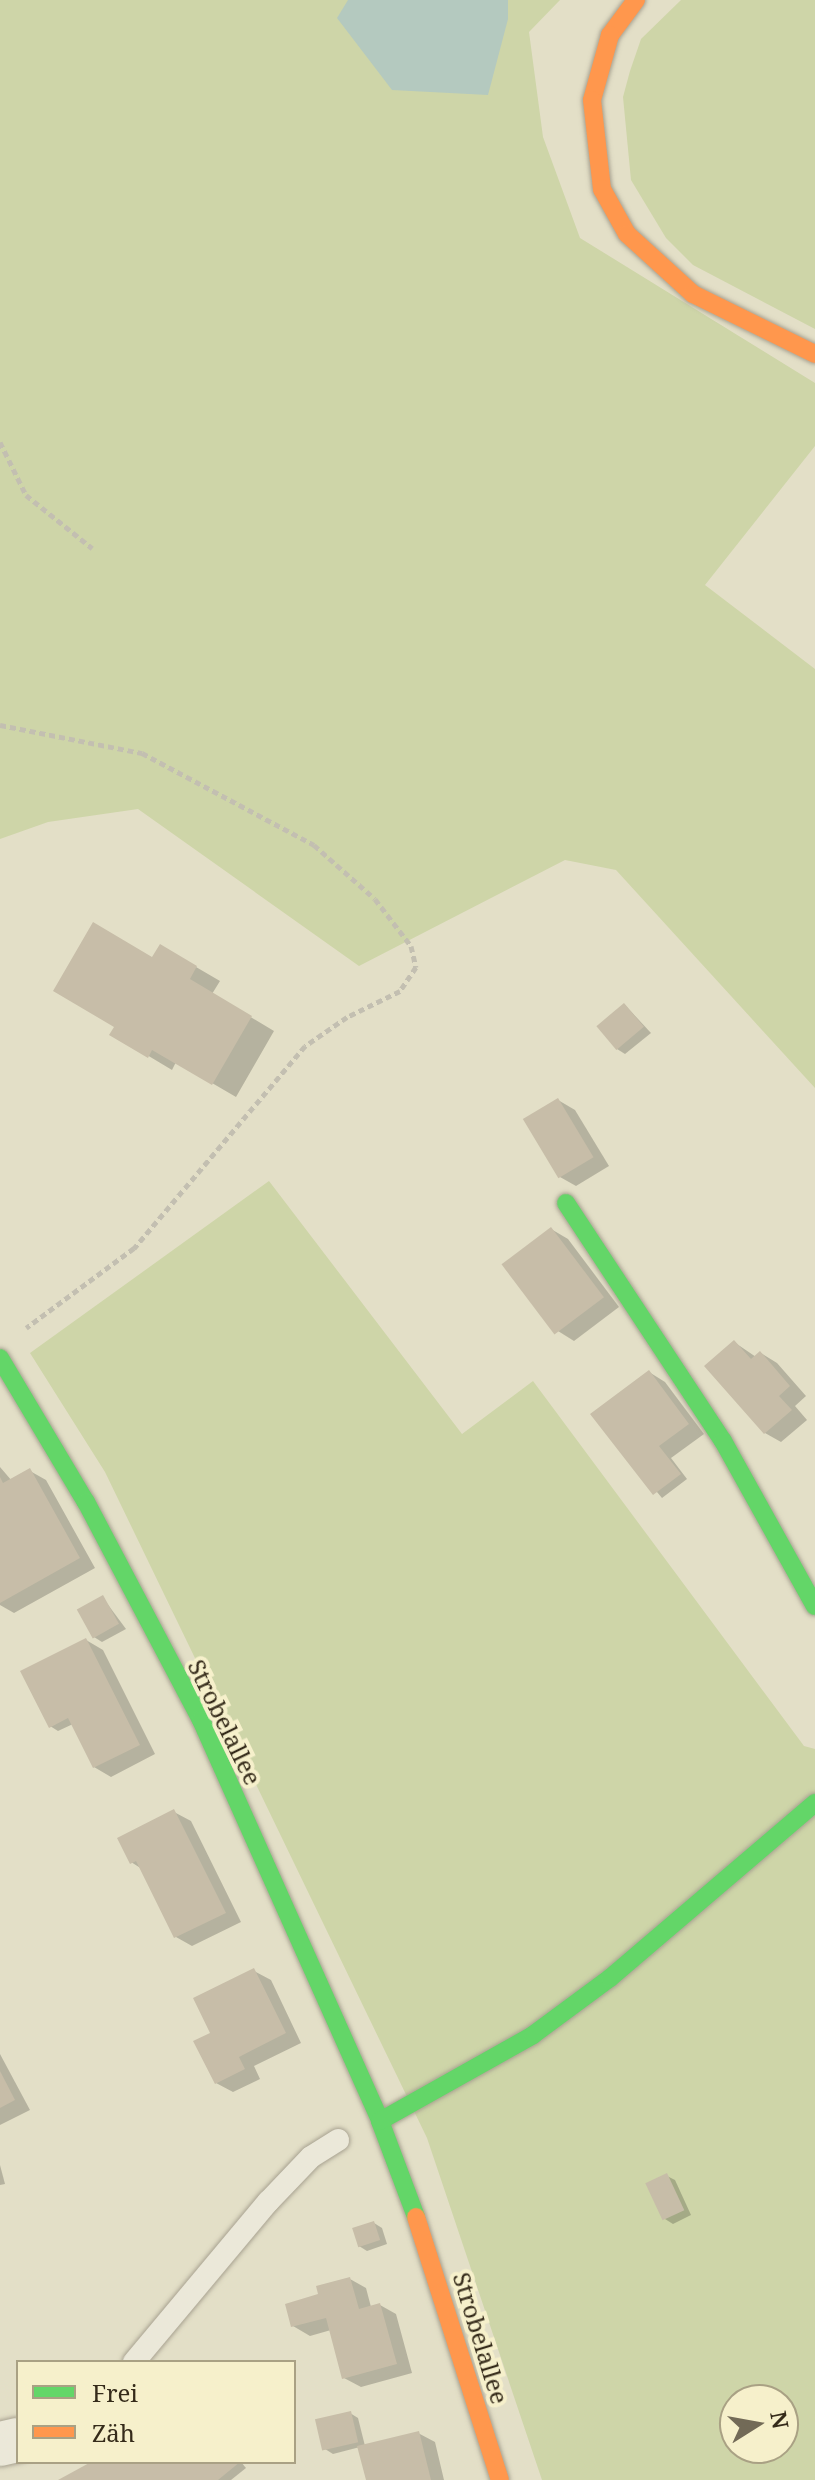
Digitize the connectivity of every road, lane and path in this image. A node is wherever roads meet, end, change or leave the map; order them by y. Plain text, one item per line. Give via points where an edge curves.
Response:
1 (636, 0) edge
2 (815, 354) edge
3 (0, 442) edge
4 (92, 548) dead end
5 (0, 725) edge
6 (566, 1203) dead end
7 (12, 1338) dead end
8 (0, 1358) edge
9 (815, 1606) edge
10 (815, 1803) edge
11 (380, 2121) junction
12 (338, 2140) dead end
13 (136, 2360) edge
14 (500, 2480) edge

1 - 2 street via 610,35 592,100 602,189 627,234 693,294
3 - 4 path via 26,495
5 - 7 path via 142,753 302,837 375,899 411,946 416,967 400,991 347,1017 305,1046 134,1248
6 - 9 street via 723,1441
8 - 11 street, Strobelallee via 86,1502 201,1720
10 - 11 street via 610,1978 533,2035
11 - 14 street, Strobelallee via 434,2265
12 - 13 lane via 311,2157 268,2202

